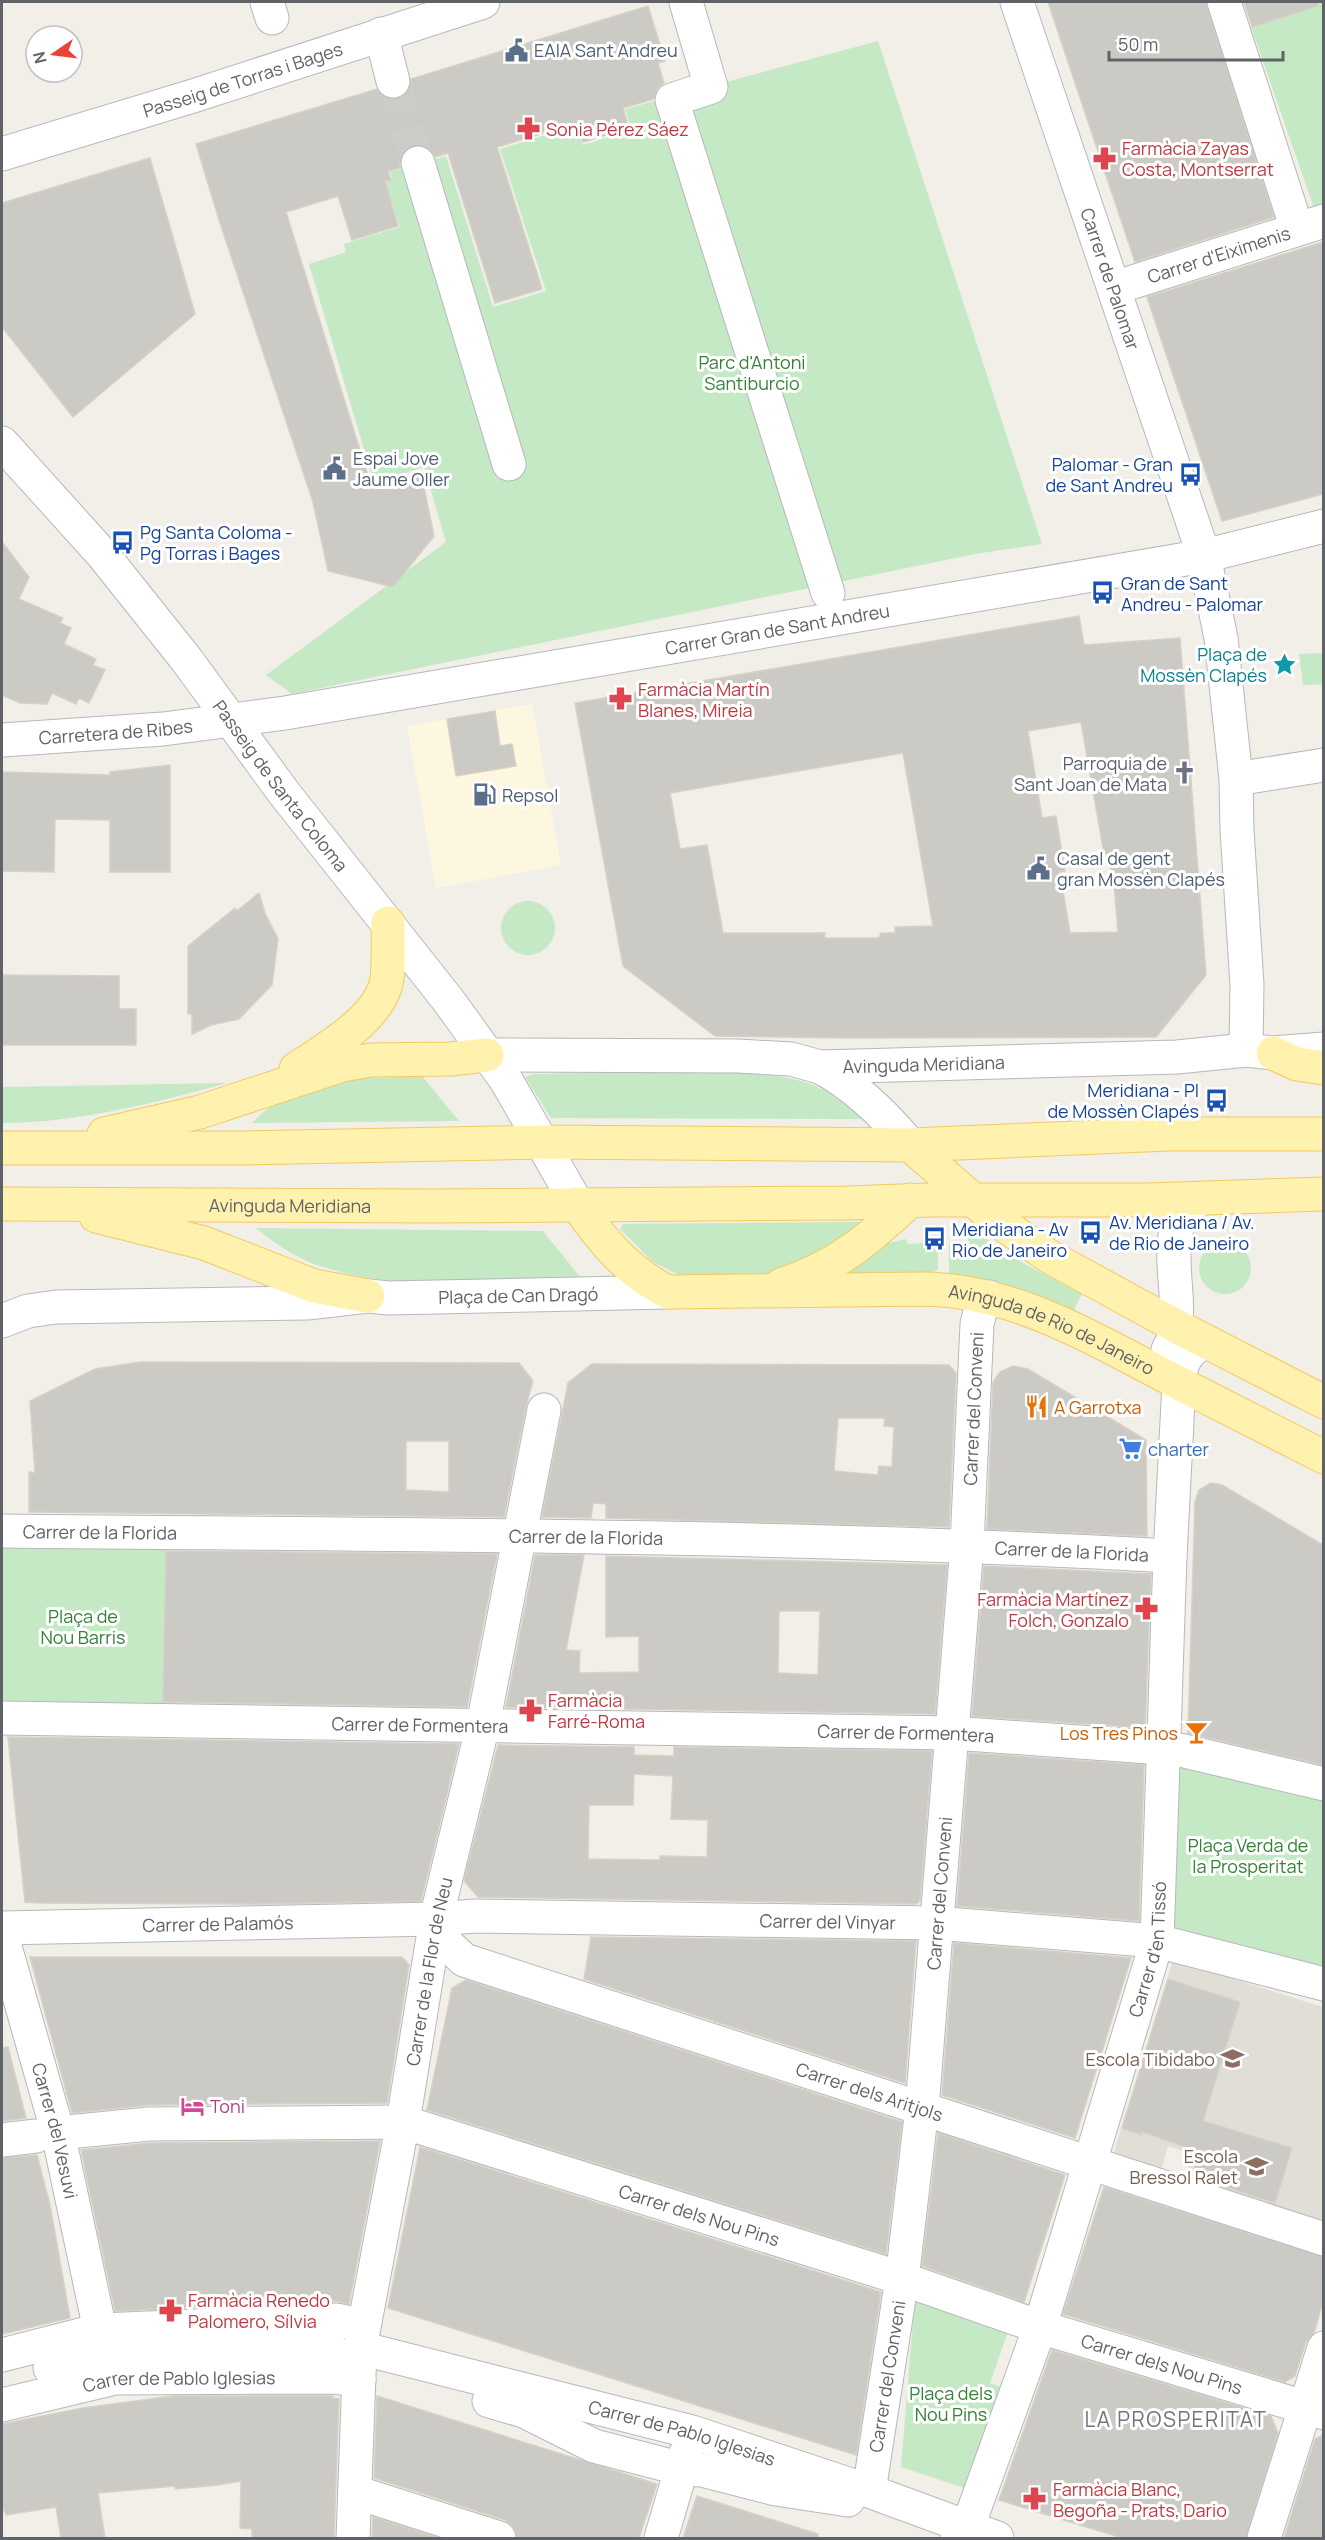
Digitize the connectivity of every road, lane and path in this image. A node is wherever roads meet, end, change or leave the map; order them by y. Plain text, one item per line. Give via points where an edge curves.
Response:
1 (483, 2) edge
2 (686, 2) edge
3 (1017, 2) edge
4 (1224, 2) edge
5 (381, 34) junction
6 (393, 81) tunnel mouth
7 (2, 154) edge
8 (418, 164) tunnel mouth
9 (1310, 225) edge
10 (1114, 288) junction
11 (2, 443) edge
12 (509, 464) dead end
13 (1323, 525) edge
14 (1204, 556) junction
15 (828, 593) dead end
16 (230, 721) junction
17 (2, 740) edge
18 (1323, 765) edge
19 (1236, 779) junction
20 (388, 922) junction
21 (1323, 1049) edge
22 (1259, 1052) junction
23 (487, 1055) junction
24 (820, 1067) junction
25 (1323, 1068) edge
26 (248, 1096) junction
27 (1323, 1134) edge
28 (542, 1142) junction
29 (910, 1144) junction
30 (16, 1148) edge
31 (1323, 1194) edge
32 (1200, 1198) junction
33 (911, 1200) junction
34 (973, 1200) junction
35 (2, 1204) edge
36 (45, 1204) junction
37 (578, 1204) junction
38 (668, 1292) junction
39 (759, 1292) junction
40 (368, 1296) junction
41 (989, 1297) junction
42 (2, 1321) edge
43 (1176, 1326) junction
44 (1207, 1342) junction
45 (1141, 1364) junction
46 (1179, 1383) junction
47 (1323, 1402) edge
48 (544, 1410) dead end
49 (1323, 1457) edge
50 (2, 1531) edge
51 (520, 1537) junction
52 (967, 1545) junction
53 (1170, 1556) junction
54 (2, 1718) edge
55 (483, 1725) junction
56 (952, 1733) junction
57 (1171, 1749) junction
58 (1323, 1784) edge
59 (436, 1919) junction
60 (935, 1923) junction
61 (2, 1928) edge
62 (2, 1936) edge
63 (1157, 1941) junction
64 (1323, 1984) edge
65 (922, 2108) junction
66 (403, 2122) junction
67 (47, 2135) junction
68 (2, 2140) edge
69 (1090, 2164) junction
70 (1323, 2239) edge
71 (902, 2279) junction
72 (1040, 2327) junction
73 (100, 2330) junction
74 (1323, 2348) edge
75 (356, 2354) junction
76 (2, 2355) edge
77 (50, 2368) dead end
78 (2, 2405) edge
79 (1310, 2413) edge
80 (684, 2461) junction
81 (869, 2491) junction
82 (355, 2492) junction
83 (926, 2529) dead end
84 (974, 2535) edge
85 (353, 2538) edge
86 (499, 2538) edge
87 (661, 2538) edge
88 (1264, 2538) edge

1 - 5 street, Passeig de Torras i Bages
2 - 15 street via 711,87 672,100
3 - 10 street, Carrer de Palomar
4 - 9 street
5 - 6 street
5 - 7 street, Passeig de Torras i Bages
8 - 12 street
9 - 10 street, Carrer d'Eiximenis
10 - 14 street, Carrer de Palomar
11 - 16 street, Passeig de Santa Coloma via 103,555
13 - 14 street, Carrer Gran de Sant Andreu
14 - 16 street, Carrer Gran de Sant Andreu
14 - 19 street via 1221,638
16 - 17 street, Carretera de Ribes
16 - 20 street, Passeig de Santa Coloma
18 - 19 street
19 - 22 street via 1247,985
20 - 23 street, Passeig de Santa Coloma
20 - 26 main road via 387,980 374,1009 328,1047
21 - 22 street, Avinguda Meridiana
22 - 24 street, Avinguda Meridiana
22 - 25 main road
23 - 24 street, Avinguda Meridiana via 748,1056 791,1059
23 - 26 main road via 371,1060 342,1065
23 - 28 street, Passeig de Santa Coloma
24 - 29 street via 884,1117
26 - 30 main road via 168,1121
27 - 29 main road via 1177,1134
28 - 29 main road
28 - 30 main road
28 - 37 street
29 - 34 main road
31 - 32 main road, Avinguda Meridiana
32 - 34 main road, Avinguda Meridiana
32 - 43 street via 1187,1207 1177,1227
33 - 34 main road, Avinguda Meridiana
33 - 37 main road, Avinguda Meridiana
33 - 39 main road via 864,1244 816,1272
34 - 43 main road via 1050,1257
35 - 36 main road, Avinguda Meridiana
36 - 37 main road, Avinguda Meridiana
36 - 40 main road via 204,1243 314,1286
37 - 38 main road, Plaça de Can Dragó via 606,1244 634,1271
38 - 39 main road, Plaça de Can Dragó
38 - 40 street, Plaça de Can Dragó
39 - 41 main road, Avinguda de Rio de Janeiro via 942,1289
40 - 42 street via 307,1303 56,1307 28,1311
41 - 45 main road, Avinguda de Rio de Janeiro via 1050,1318
41 - 52 street, Carrer del Conveni via 982,1304 977,1324
43 - 44 main road
43 - 45 street via 1174,1340 1165,1355
44 - 46 street, Carrer d'en Tissó via 1187,1354
44 - 47 main road
45 - 46 main road, Avinguda de Rio de Janeiro
46 - 49 main road, Avinguda de Rio de Janeiro
46 - 53 street, Carrer d'en Tissó
48 - 51 street, Carrer de la Flor de Neu
50 - 51 street, Carrer de la Florida
51 - 52 street, Carrer de la Florida
51 - 55 street, Carrer de la Flor de Neu
52 - 53 street, Carrer de la Florida
52 - 56 street, Carrer del Conveni
53 - 57 street, Carrer d'en Tissó
54 - 55 street, Carrer de Formentera
55 - 56 street, Carrer de Formentera
55 - 59 street, Carrer de la Flor de Neu
56 - 57 street, Carrer de Formentera
56 - 60 street, Carrer del Conveni
57 - 58 street
57 - 63 street, Carrer d'en Tissó
59 - 60 street, Carrer del Vinyar via 475,1916
59 - 61 street, Carrer de Palamós
59 - 65 street, Carrer dels Aritjols via 447,1944 464,1960
59 - 66 street, Carrer de la Flor de Neu
60 - 63 street, Carrer del Vinyar
60 - 65 street, Carrer del Conveni
62 - 67 street, Carrer del Vesuvi
63 - 64 street, Carrer del Vinyar
63 - 69 street, Carrer d'en Tissó
65 - 69 street, Carrer dels Aritjols
65 - 71 street, Carrer del Conveni
66 - 67 street, Carrer dels Nou Pins via 149,2124
66 - 71 street, Carrer dels Nou Pins
66 - 75 street, Carrer de la Flor de Neu
67 - 68 street, Carrer dels Nou Pins
67 - 73 street, Carrer del Vesuvi
69 - 70 street, Carrer dels Aritjols
69 - 72 street, Carrer d'en Tissó
71 - 72 street, Carrer dels Nou Pins
71 - 81 street, Carrer del Conveni
72 - 79 street, Carrer dels Nou Pins
72 - 84 street, Carrer d'en Tissó
73 - 75 street, Carrer de Pablo Iglesias via 337,2320
73 - 76 street, Carrer de Pablo Iglesias
74 - 79 street
75 - 77 street, Carrer de Pablo Iglesias via 248,2347 128,2349
75 - 78 street, Carrer de Pablo Iglesias via 334,2377 115,2378
75 - 80 street, Carrer de Pablo Iglesias via 409,2379 524,2411 594,2446
75 - 81 street, Carrer de Pablo Iglesias via 692,2432
75 - 82 street, Carrer de la Flor de Neu
79 - 88 street
80 - 83 street, Carrer de Pablo Iglesias via 702,2470 776,2489 845,2499
80 - 87 street
81 - 84 street, Carrer de Pablo Iglesias
82 - 85 street, Carrer de la Flor de Neu
82 - 86 street

